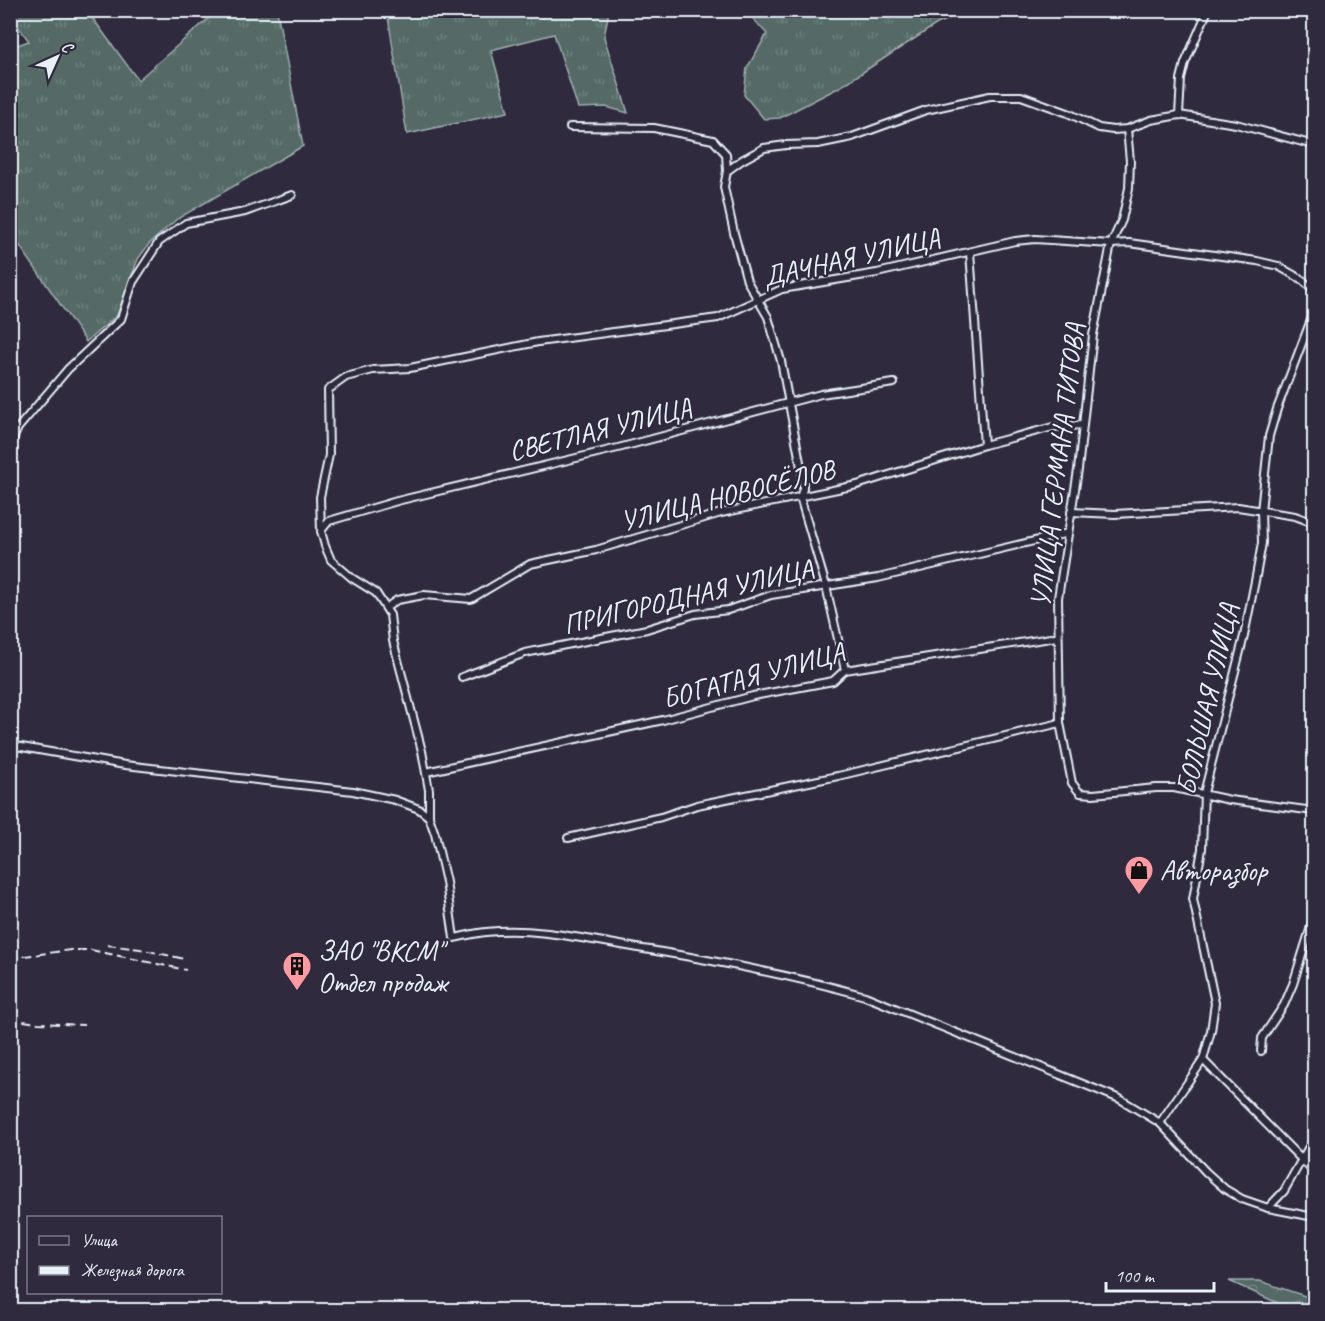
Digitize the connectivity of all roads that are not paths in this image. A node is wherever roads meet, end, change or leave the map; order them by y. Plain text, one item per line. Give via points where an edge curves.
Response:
1 (1208, 10) edge
2 (1179, 115) junction
3 (570, 127) dead end
4 (1126, 129) junction
5 (1314, 145) edge
6 (727, 171) junction
7 (292, 195) dead end
8 (1111, 244) junction
9 (970, 252) junction
10 (1314, 290) edge
11 (758, 298) junction
12 (1314, 312) edge
13 (894, 383) dead end
14 (788, 403) junction
15 (1083, 425) junction
16 (984, 445) junction
17 (10, 446) edge
18 (800, 497) junction
19 (1261, 511) junction
20 (1071, 512) junction
21 (1314, 523) edge
22 (321, 531) junction
23 (1068, 533) junction
24 (826, 586) junction
25 (387, 608) junction
26 (1057, 637) junction
27 (845, 670) junction
28 (462, 677) dead end
29 (1060, 723) junction
30 (10, 745) edge
31 (426, 772) junction
32 (1204, 793) junction
33 (1314, 811) edge
34 (429, 817) junction
35 (568, 838) dead end
36 (1314, 920) edge
37 (1261, 1051) dead end
38 (1203, 1060) junction
39 (1160, 1123) junction
40 (1314, 1138) edge
41 (1303, 1159) junction
42 (1314, 1172) edge
43 (1268, 1208) junction
44 (1314, 1217) edge

1 - 2 street via 1185,63
2 - 4 street
2 - 5 street via 1236,124
3 - 6 street via 654,128 713,140 726,154
4 - 6 street via 1099,128 1021,96 990,96 926,110 852,137 764,148
4 - 8 street, УЛИЦА ГЕРМАНА ТИТОВА via 1129,188 1122,220
6 - 11 street via 724,187 734,233 747,281
7 - 17 street via 245,212 186,223 159,242 133,282 121,319 68,369 18,428
8 - 9 street, ДАЧНАЯ УЛИЦА via 1035,239
8 - 10 street, ДАЧНАЯ УЛИЦА via 1146,244 1257,261 1278,266
8 - 15 street, УЛИЦА ГЕРМАНА ТИТОВА via 1093,334
9 - 11 street, ДАЧНАЯ УЛИЦА via 782,289
9 - 16 street
11 - 14 street via 781,361
11 - 22 street, ДАЧНАЯ УЛИЦА via 718,318 538,342 346,377 328,390 329,455 320,497
12 - 19 street, БОЛЬШАЯ УЛИЦА via 1269,436
13 - 14 street, СВЕТЛАЯ УЛИЦА
14 - 18 street via 803,478
14 - 22 street, СВЕТЛАЯ УЛИЦА via 386,504 329,522
15 - 16 street, УЛИЦА НОВОСЁЛОВ via 1053,427
15 - 20 street, УЛИЦА ГЕРМАНА ТИТОВА
16 - 18 street, УЛИЦА НОВОСЁЛОВ via 857,485
18 - 24 street
18 - 25 street, УЛИЦА НОВОСЁЛОВ via 721,513 596,550 530,564 471,599 424,596 396,600
19 - 20 street via 1238,507 1115,514
19 - 21 street
19 - 32 street, БОЛЬШАЯ УЛИЦА via 1262,543 1244,636
20 - 23 street, УЛИЦА ГЕРМАНА ТИТОВА
22 - 25 street via 331,560 376,594
23 - 24 street, ПРИГОРОДНАЯ УЛИЦА via 878,578
23 - 26 street, УЛИЦА ГЕРМАНА ТИТОВА via 1058,598
24 - 27 street
24 - 28 street, ПРИГОРОДНАЯ УЛИЦА via 771,595 728,610 525,653
25 - 31 street
26 - 27 street, БОГАТАЯ УЛИЦА
26 - 29 street, УЛИЦА ГЕРМАНА ТИТОВА
27 - 31 street, БОГАТАЯ УЛИЦА via 833,681
29 - 32 street, УЛИЦА ГЕРМАНА ТИТОВА via 1072,783 1080,793 1156,788
29 - 35 street
30 - 34 street via 125,765 353,791 395,800
31 - 34 street
32 - 33 street
32 - 38 street, БОЛЬШАЯ УЛИЦА via 1202,849 1193,899 1215,1003
34 - 39 street via 446,882 454,938 486,932 555,935 709,960 834,987 906,1011 1120,1099
36 - 37 street via 1293,984 1262,1038
38 - 39 street, БОЛЬШАЯ УЛИЦА
38 - 41 street
39 - 43 street via 1225,1189
40 - 41 street
41 - 42 street
41 - 43 street via 1284,1191
43 - 44 street

